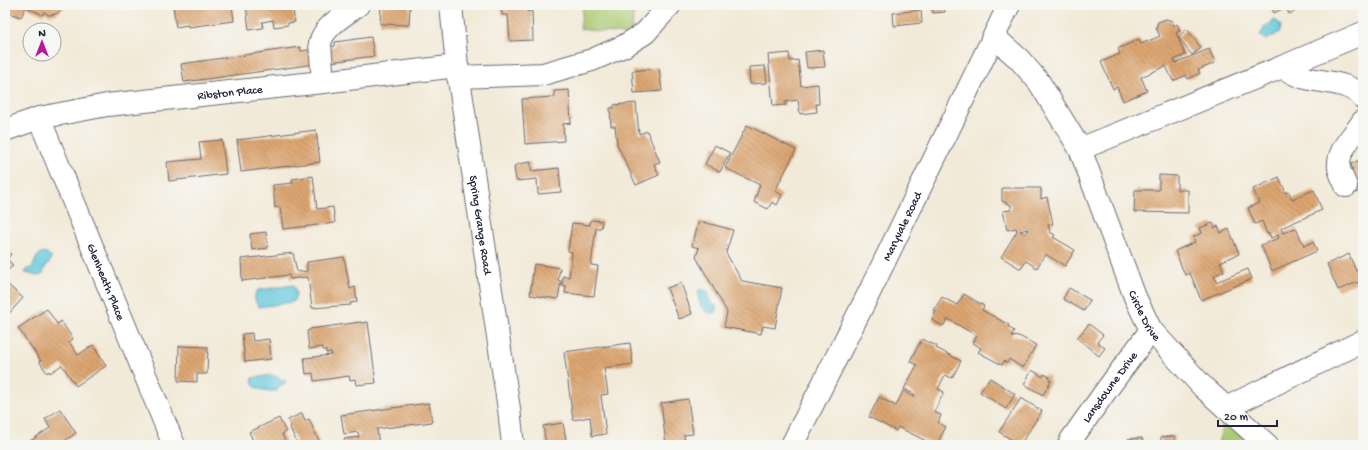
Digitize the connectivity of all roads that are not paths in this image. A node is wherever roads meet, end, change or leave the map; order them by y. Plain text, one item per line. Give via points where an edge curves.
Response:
1 (358, 5) edge
2 (451, 5) edge
3 (670, 5) edge
4 (1009, 5) edge
5 (1363, 33) edge
6 (994, 36) junction
7 (1282, 68) junction
8 (458, 71) junction
9 (324, 82) junction
10 (1363, 98) edge
11 (40, 118) junction
12 (1363, 121) edge
13 (5, 130) edge
14 (1080, 149) junction
15 (1346, 186) dead end
16 (1151, 330) junction
17 (1363, 341) edge
18 (1226, 408) junction
19 (174, 445) edge
20 (513, 445) edge
21 (792, 445) edge
22 (1069, 445) edge
23 (1267, 445) edge

1 - 9 street via 321,37
2 - 8 street, Spring Grange Road
3 - 8 street, Ribston Place via 645,33 624,46 592,60 543,74
4 - 6 street, Maryvale Road
5 - 7 street
6 - 14 street, Circle Drive via 1039,82
6 - 21 street, Maryvale Road
7 - 10 street via 1300,77 1343,85 1353,89
7 - 14 street
8 - 9 street, Ribston Place
8 - 20 street, Spring Grange Road
9 - 11 street, Ribston Place via 107,105
11 - 13 street, Ribston Place
11 - 19 street, Glenheath Place
12 - 15 street via 1342,152 1339,168
14 - 16 street, Circle Drive via 1135,297
16 - 18 street, Circle Drive via 1203,387
16 - 22 street, Lansdowne Drive
17 - 18 street
18 - 23 street, Circle Drive

